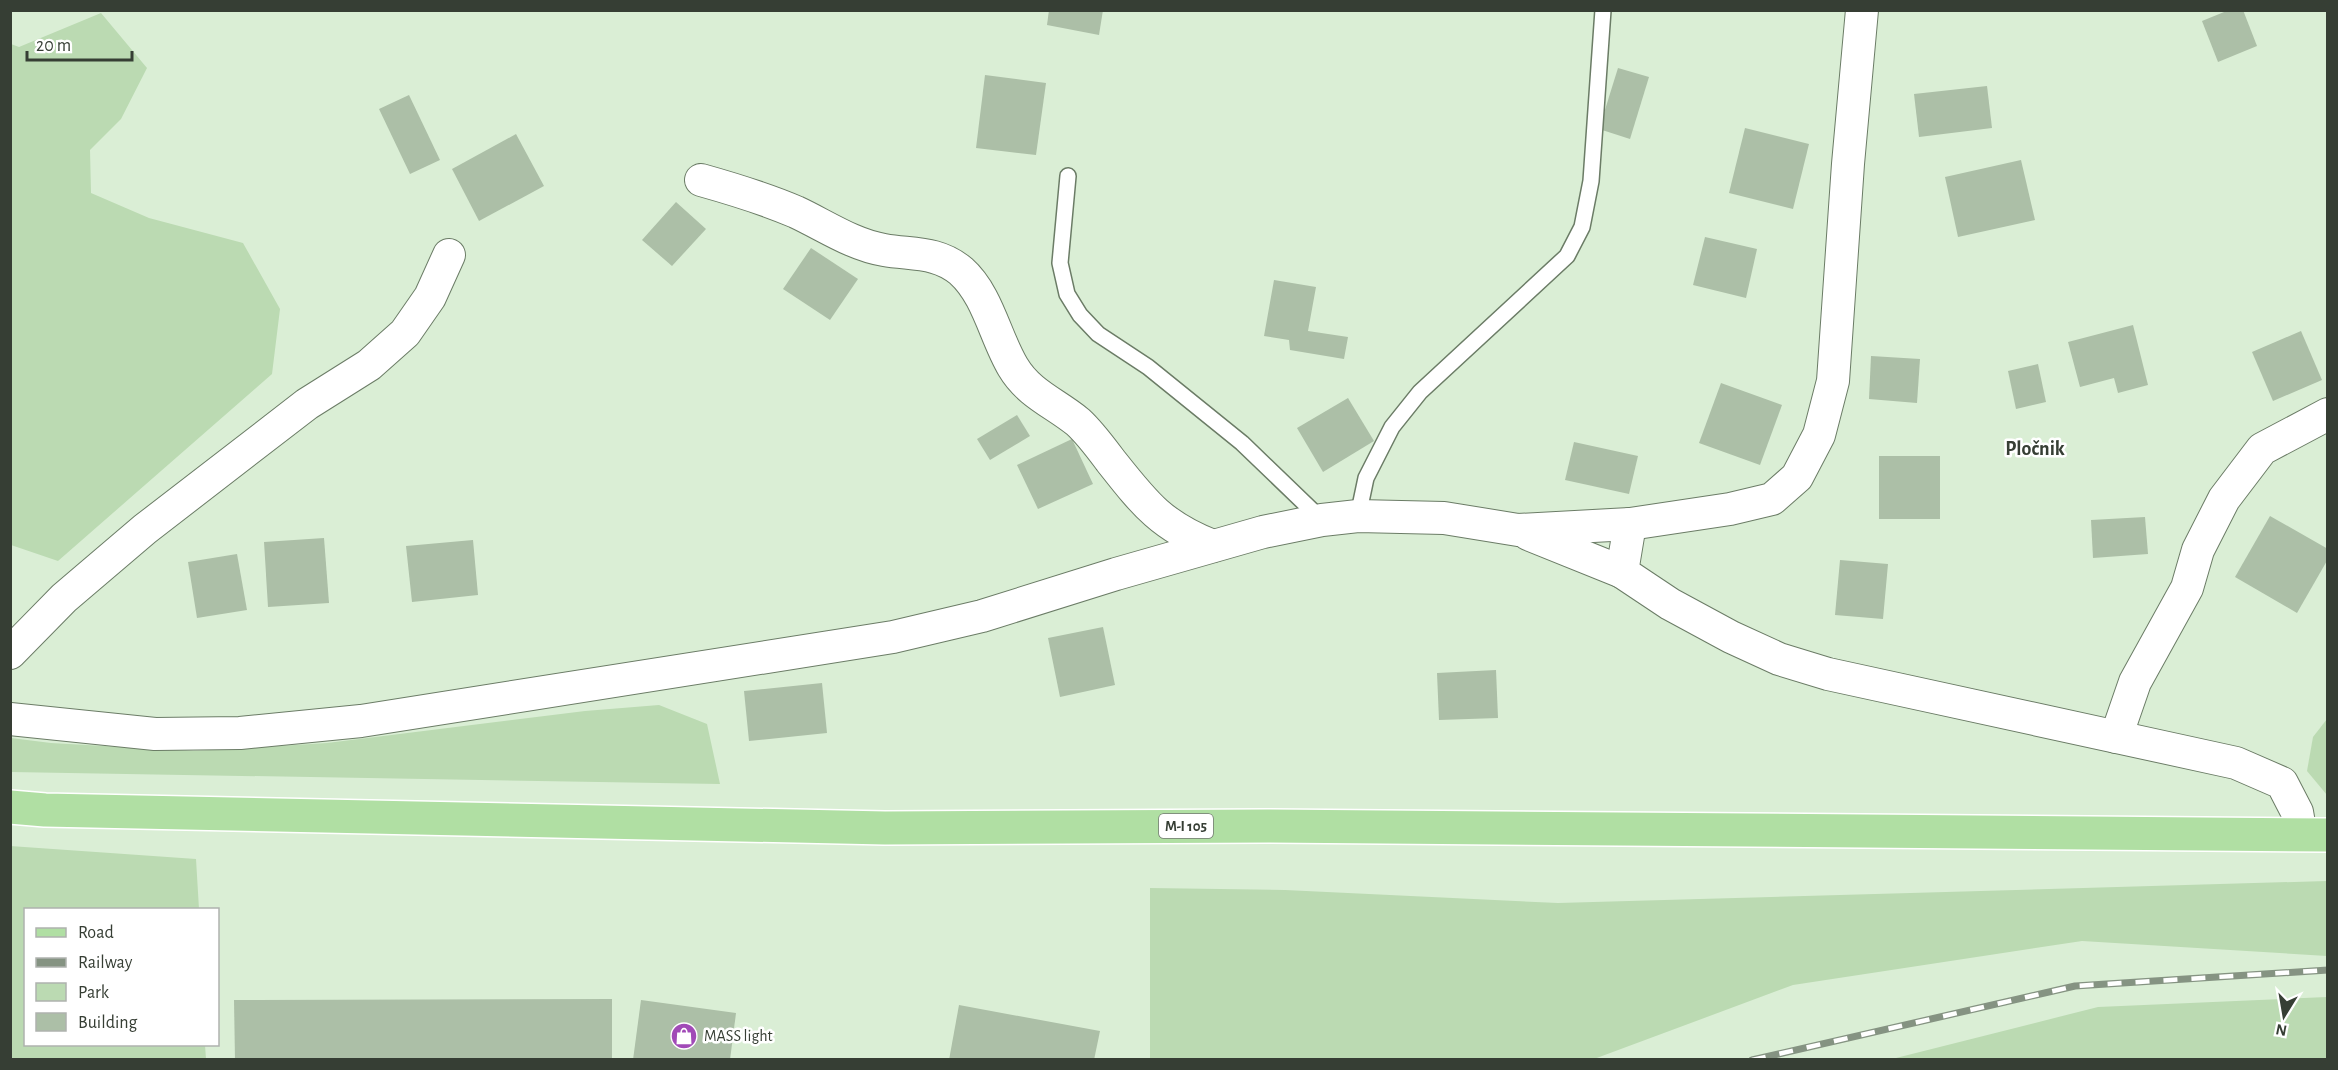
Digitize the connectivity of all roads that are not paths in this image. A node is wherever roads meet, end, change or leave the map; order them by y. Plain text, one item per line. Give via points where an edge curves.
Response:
1 (1603, 10) edge
2 (1862, 10) edge
3 (1068, 176) dead end
4 (701, 180) dead end
5 (449, 255) dead end
6 (2328, 414) edge
7 (1358, 516) junction
8 (1322, 520) junction
9 (1630, 524) junction
10 (1518, 531) junction
11 (1213, 546) junction
12 (1622, 572) junction
13 (10, 653) edge
14 (10, 719) edge
15 (2116, 737) junction
16 (10, 807) edge
17 (2314, 835) edge

1 - 7 lane via 1591,181 1582,227 1567,256 1420,392 1392,427 1366,478
2 - 9 street via 1833,381 1819,435 1797,477 1772,499
3 - 8 lane via 1060,263 1067,294 1080,315 1098,334 1148,367 1242,443
4 - 11 street via 794,212 856,242 946,261 962,273 979,296 1012,366 1028,388 1079,423 1160,518 1186,536
5 - 13 street via 430,297 405,333 369,365 308,404 145,529 64,598
6 - 15 street via 2262,449 2224,499 2198,550 2187,588 2135,682
7 - 8 street
7 - 10 street via 1444,518
8 - 11 street
9 - 10 street
9 - 12 street
10 - 12 street
11 - 14 street via 982,616 893,637 361,721 240,733 155,734
12 - 15 street via 1731,638 1779,659 1827,674
15 - 17 street via 2236,762 2282,783
16 - 17 main road, M-I 105 via 885,828 1280,826

